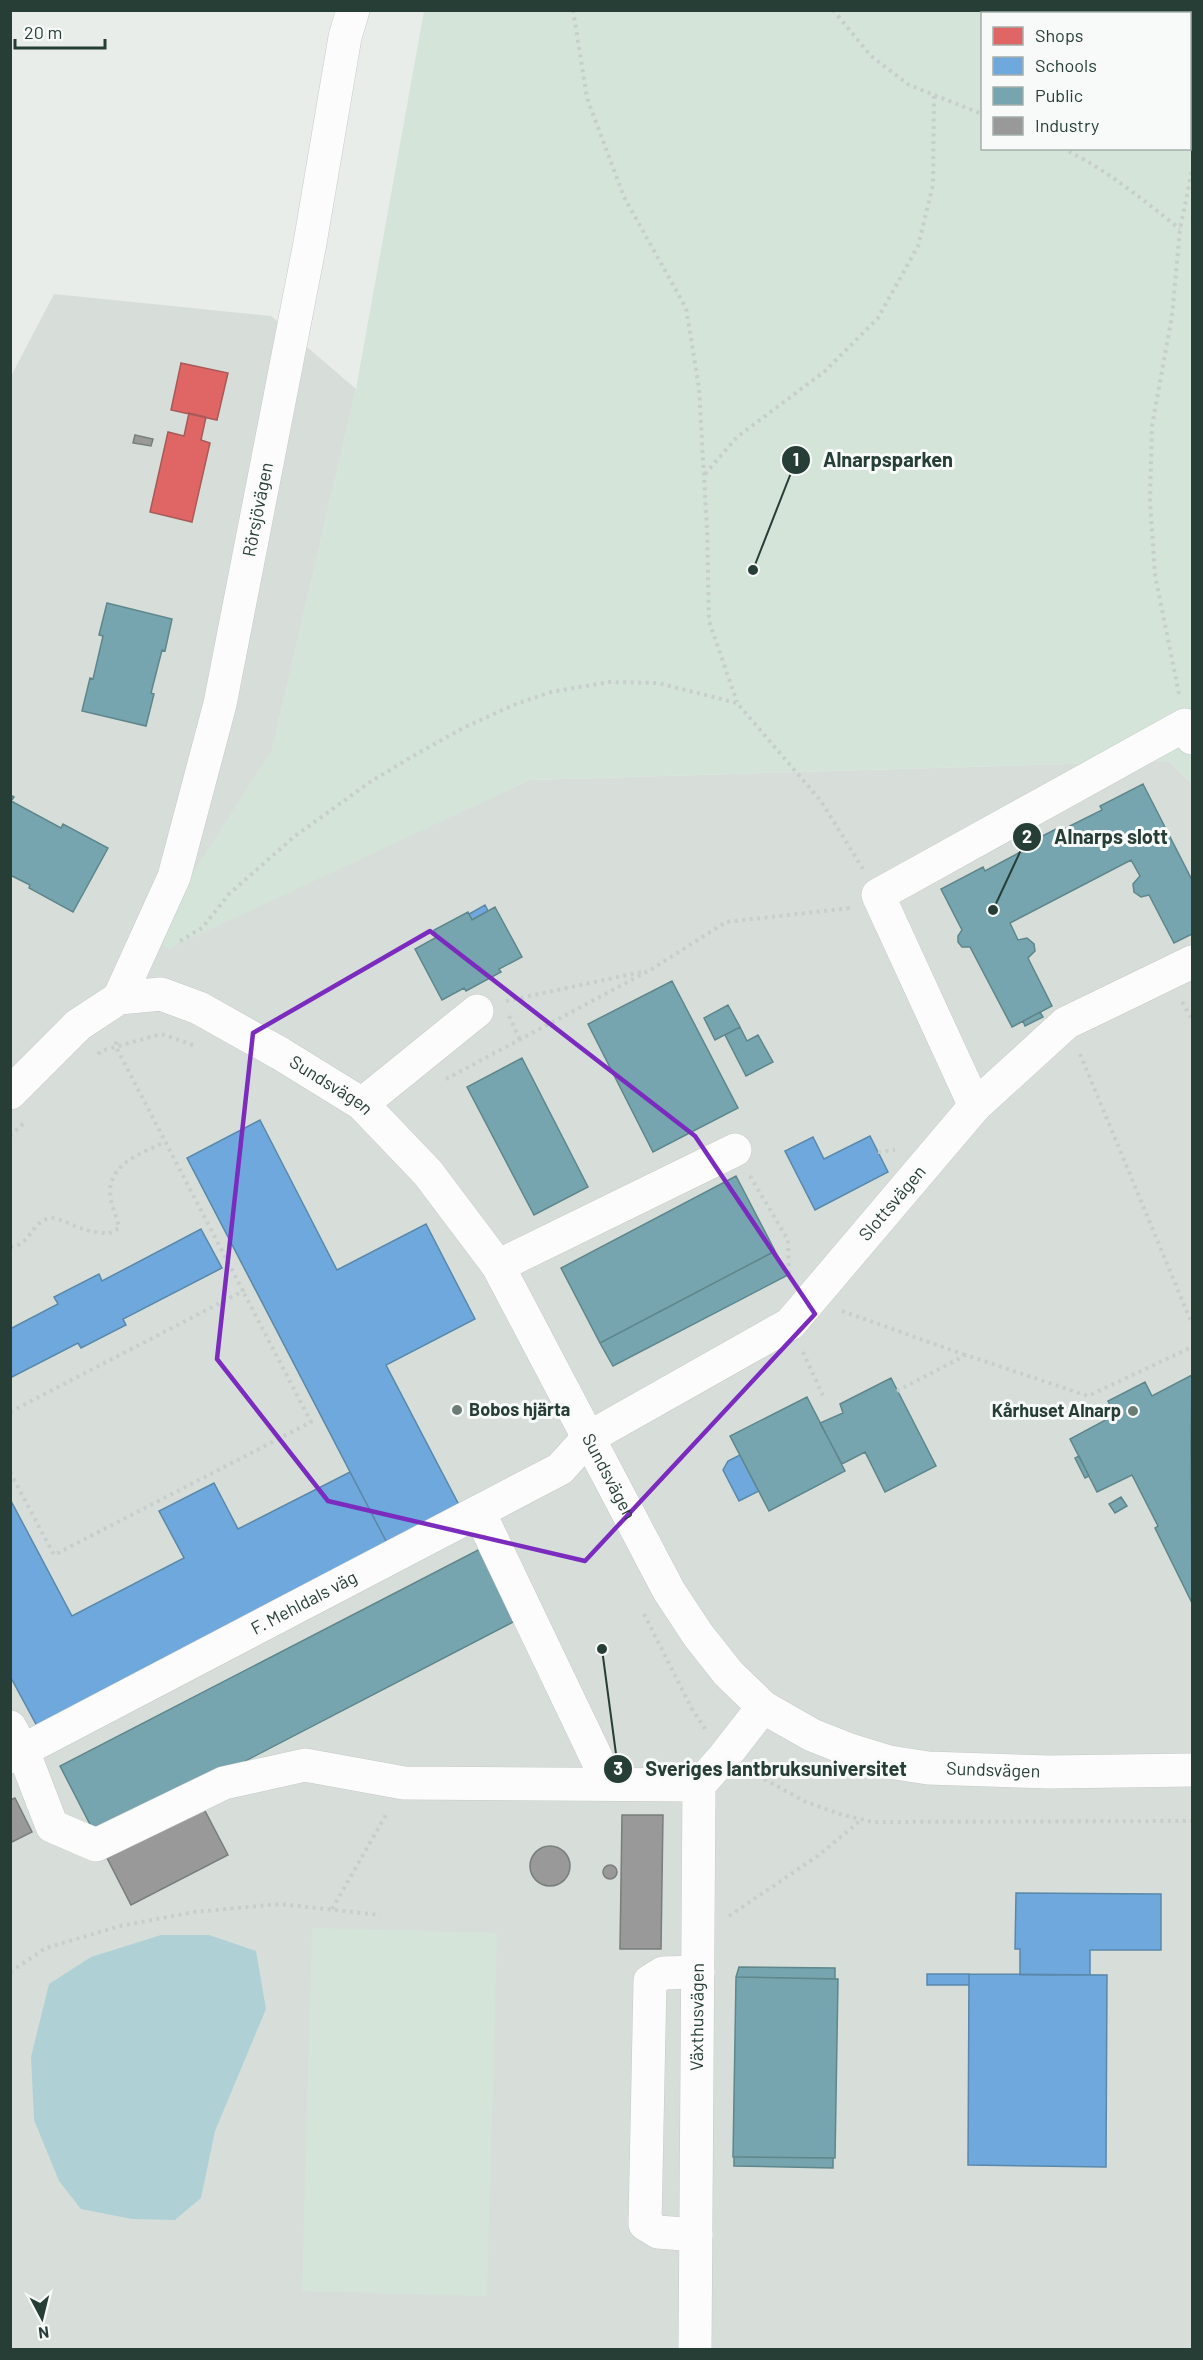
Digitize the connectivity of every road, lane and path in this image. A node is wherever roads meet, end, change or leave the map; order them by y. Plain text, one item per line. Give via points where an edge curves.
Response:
1 (353, 10) edge
2 (573, 10) edge
3 (833, 10) edge
4 (934, 94) junction
5 (981, 114) edge
6 (1066, 150) edge
7 (1192, 170) edge
8 (1180, 229) junction
9 (704, 475) junction
10 (737, 703) junction
11 (1189, 731) edge
12 (881, 900) junction
13 (177, 943) dead end
14 (1192, 962) edge
15 (652, 969) junction
16 (119, 998) junction
17 (477, 1011) dead end
18 (1066, 1023) junction
19 (520, 1040) junction
20 (116, 1047) junction
21 (205, 1048) dead end
22 (94, 1057) dead end
23 (437, 1084) dead end
24 (10, 1093) edge
25 (362, 1104) junction
26 (975, 1106) junction
27 (27, 1121) dead end
28 (10, 1136) edge
29 (165, 1142) junction
30 (735, 1150) joint
31 (10, 1247) edge
32 (498, 1266) junction
33 (243, 1291) junction
34 (800, 1312) junction
35 (1192, 1324) edge
36 (1192, 1347) edge
37 (966, 1355) junction
38 (897, 1391) dead end
39 (824, 1398) dead end
40 (10, 1412) edge
41 (588, 1438) junction
42 (10, 1472) edge
43 (479, 1512) junction
44 (762, 1707) junction
45 (15, 1745) edge
46 (1192, 1770) edge
47 (404, 1783) junction
48 (609, 1784) junction
49 (699, 1785) junction
50 (861, 1820) dead end
51 (332, 1909) junction
52 (380, 1915) dead end
53 (698, 1933) junction
54 (10, 1972) edge
55 (698, 1972) junction
56 (696, 2235) junction
57 (694, 2349) edge

1 - 16 street, Rörsjövägen via 220,704 174,877
2 - 9 path via 588,98 624,197 686,308 699,388
3 - 4 path via 871,56 909,85
4 - 5 path
4 - 9 path via 933,185 918,246 879,318 824,372 737,436
6 - 8 path via 1122,183
7 - 8 path
8 - 11 path via 1172,316 1152,426 1150,501 1155,575
9 - 10 path via 709,621
10 - 12 path via 821,801
10 - 13 path via 658,683 609,682 551,692 516,704 465,727 370,782 295,836 229,894 202,928
11 - 12 street
12 - 15 path via 726,922
12 - 26 street
14 - 18 street, Slottsvägen
15 - 19 path
15 - 19 path via 503,1002
16 - 24 street, Sundsvägen via 78,1025
16 - 25 street, Sundsvägen via 161,994 199,1008
17 - 25 street
18 - 26 street, Slottsvägen
18 - 35 path
19 - 23 path
20 - 21 path via 161,1034
20 - 22 path
20 - 29 path
25 - 32 street, Sundsvägen via 428,1173
26 - 34 street, Slottsvägen
27 - 28 path
29 - 31 path via 123,1162 114,1174 111,1199 119,1227 108,1234 54,1218 41,1221 28,1239
29 - 33 path
30 - 32 street
30 - 34 path via 788,1240
32 - 41 street, Sundsvägen
33 - 40 path
33 - 42 path via 311,1422 54,1555
34 - 37 path
34 - 39 path
34 - 41 street, Slottsvägen
36 - 37 path via 1088,1396
37 - 38 path
41 - 43 street, F. Mehldals väg via 560,1469
41 - 44 street, Sundsvägen via 681,1609 728,1673
43 - 45 street, F. Mehldals väg
43 - 48 street
44 - 46 street, Sundsvägen via 812,1735 850,1750 928,1768 1050,1772
44 - 49 street
45 - 47 street via 52,1826 96,1845 224,1783 305,1765
47 - 48 street
47 - 51 path
48 - 49 street
49 - 53 street, Växthusvägen
50 - 53 path via 819,1855 735,1913
51 - 52 path
51 - 54 path via 280,1904 194,1912 120,1926 46,1948
53 - 55 street, Växthusvägen
55 - 56 street, Växthusvägen
55 - 56 street via 663,1973 650,1981 645,2224 657,2232
56 - 57 street, Växthusvägen

